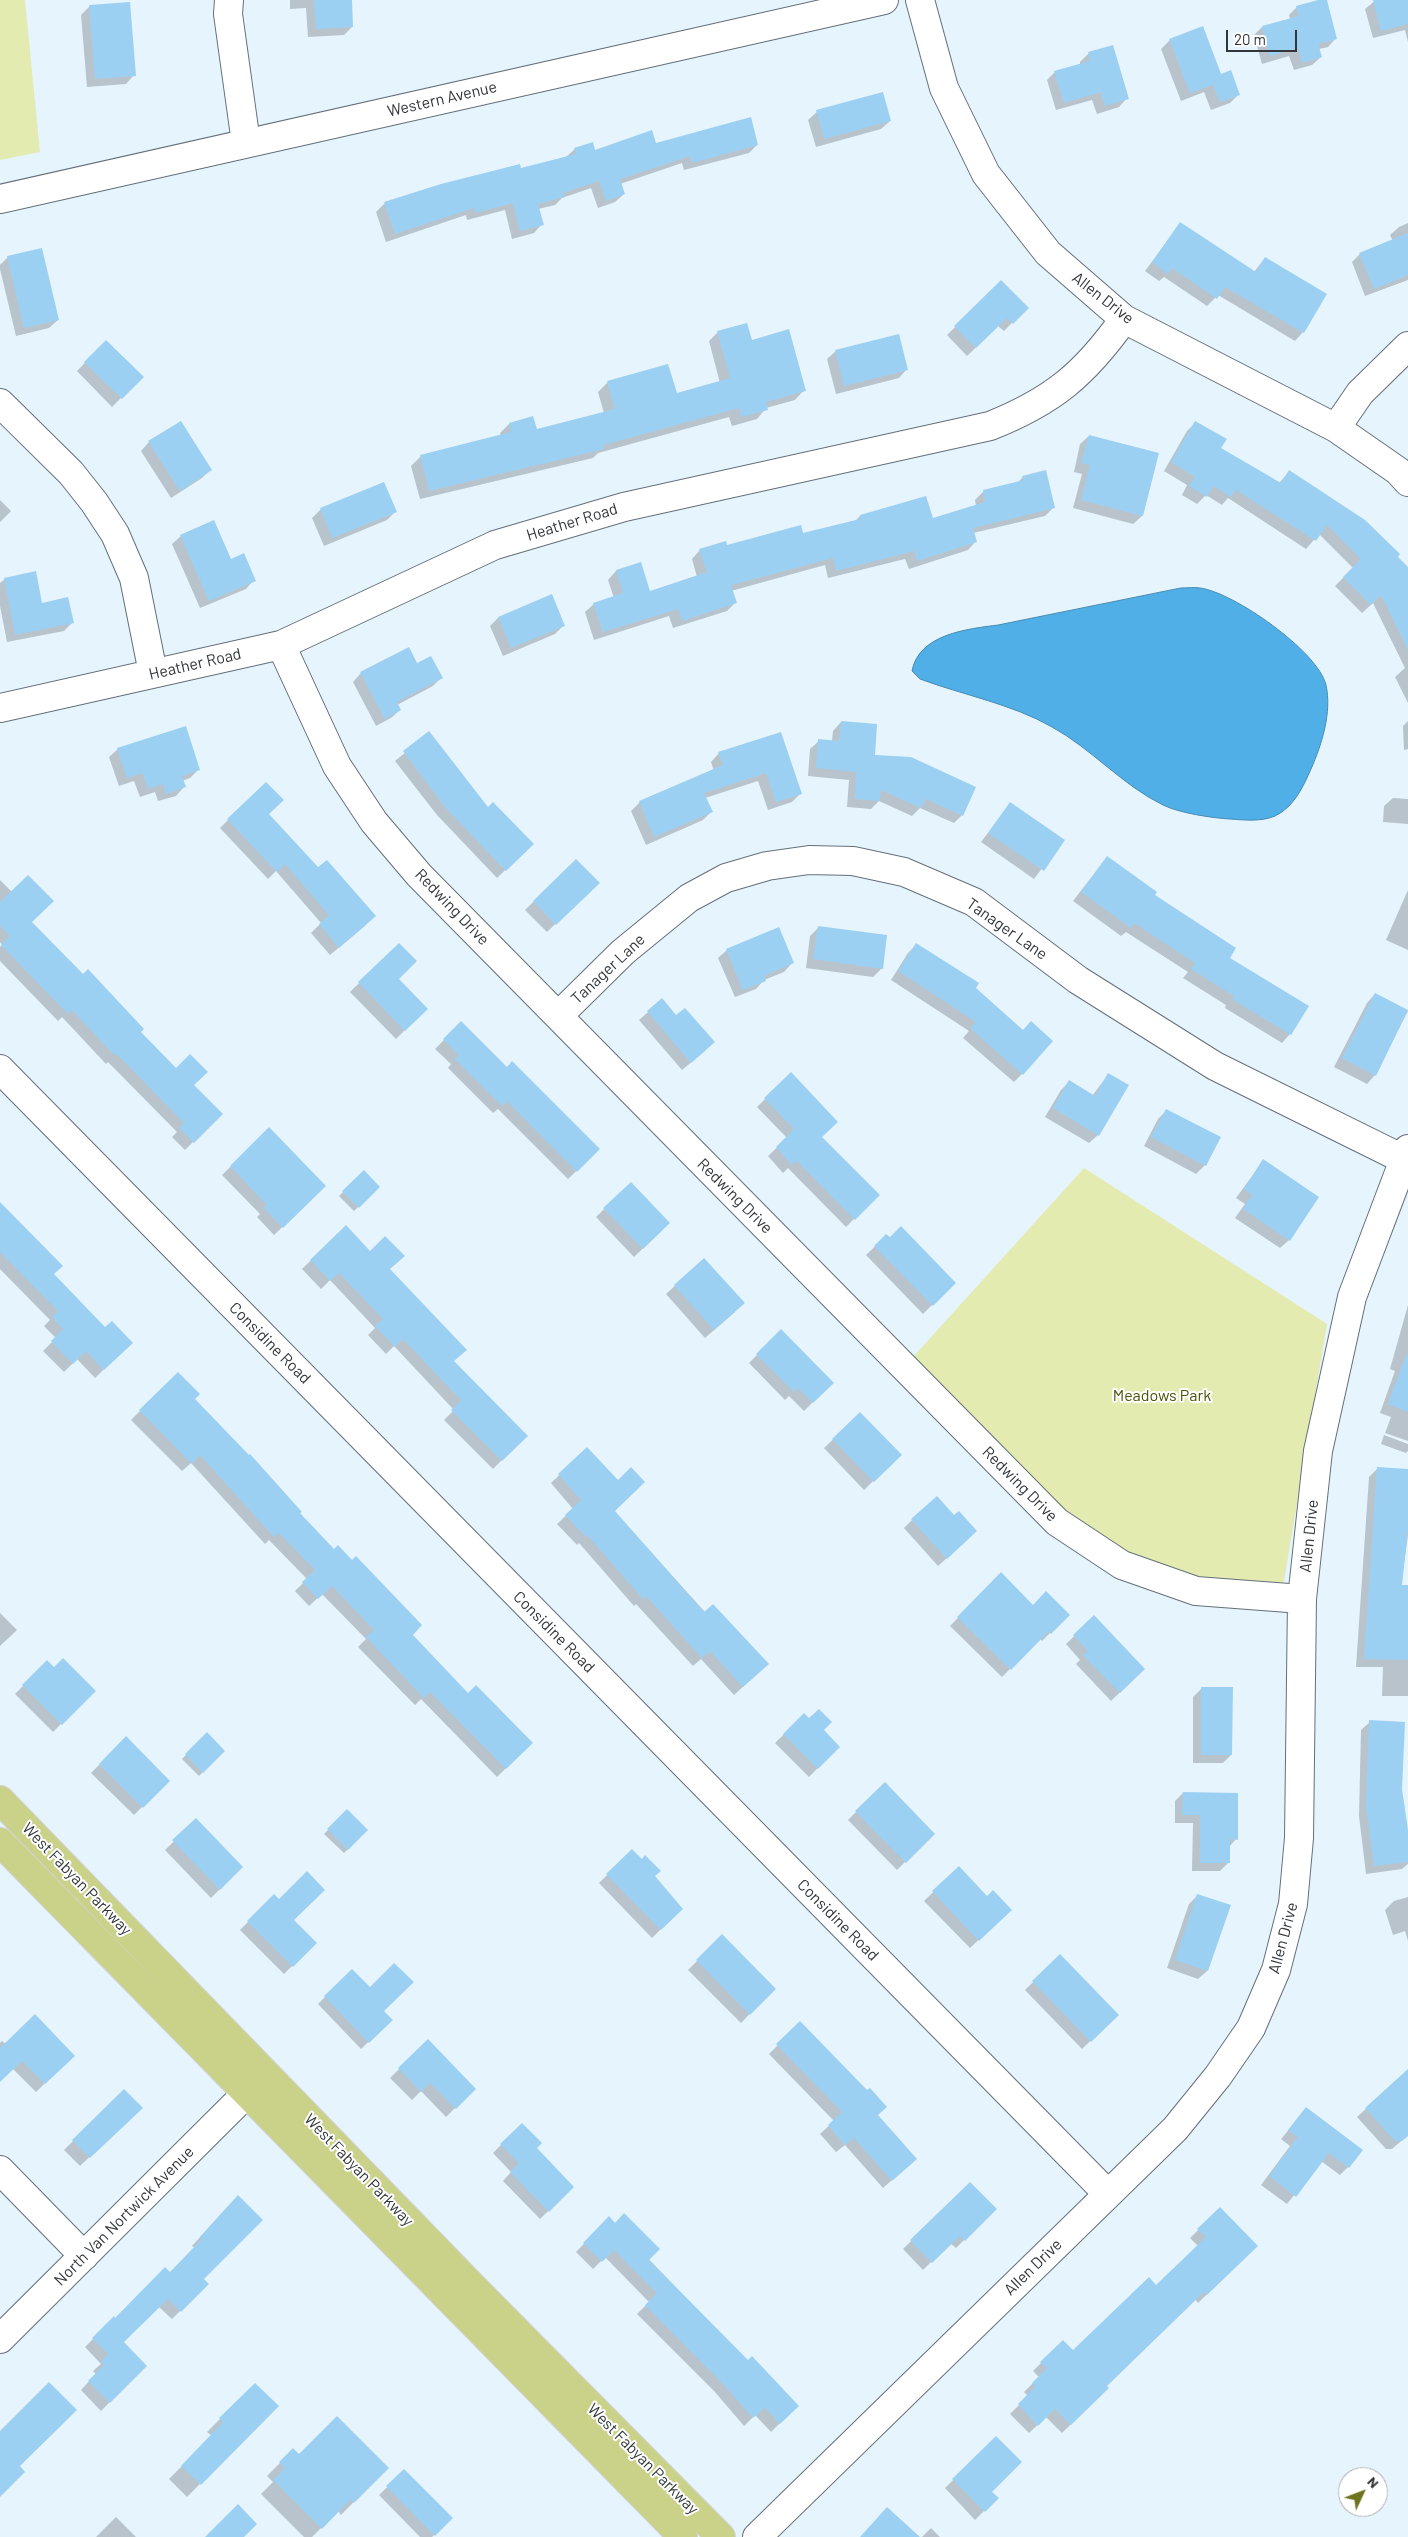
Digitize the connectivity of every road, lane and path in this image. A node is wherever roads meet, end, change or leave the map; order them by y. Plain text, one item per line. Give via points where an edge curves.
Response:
1 (229, 0) edge
2 (884, 0) edge
3 (920, 0) edge
4 (246, 143) junction
5 (0, 199) edge
6 (1124, 318) junction
7 (1408, 346) edge
8 (0, 403) edge
9 (1336, 428) junction
10 (1408, 482) edge
11 (281, 645) junction
12 (153, 673) junction
13 (0, 708) edge
14 (558, 1016) junction
15 (0, 1069) edge
16 (1405, 1154) edge
17 (1302, 1599) junction
18 (0, 1800) edge
19 (0, 1842) edge
20 (248, 2092) junction
21 (0, 2170) edge
22 (1108, 2194) junction
23 (84, 2256) junction
24 (0, 2339) edge
25 (683, 2537) edge
26 (721, 2537) edge
27 (756, 2537) edge

1 - 4 street via 228,14
2 - 4 street, Western Avenue
3 - 6 street, Allen Drive via 944,88 986,174 1048,253
4 - 5 street, Western Avenue
6 - 9 street, Allen Drive
6 - 11 street, Heather Road via 1102,350 1079,375 1022,413 998,423 624,507 495,545
7 - 9 street via 1360,393
8 - 12 street via 71,473 115,534 134,578
9 - 10 street, Allen Drive via 1398,471
11 - 12 street, Heather Road
11 - 14 street, Redwing Drive via 337,766 374,822 419,875
12 - 13 street, Heather Road
14 - 16 street, Tanager Lane via 637,940 689,898 726,878 767,866 810,860 853,861 904,872 974,902 1078,980 1215,1066
14 - 17 street, Redwing Drive via 1057,1522 1122,1565 1196,1591
15 - 22 street, Considine Road
16 - 17 street, Allen Drive via 1352,1297 1318,1451
17 - 22 street, Allen Drive via 1299,1838 1293,1904 1276,1970 1251,2028 1218,2076 1175,2129
18 - 26 main road, West Fabyan Parkway via 486,2301
19 - 20 main road, West Fabyan Parkway
20 - 23 street, North Van Nortwick Avenue
20 - 25 main road, West Fabyan Parkway
21 - 23 street
22 - 27 street, Allen Drive
23 - 24 street, North Van Nortwick Avenue

